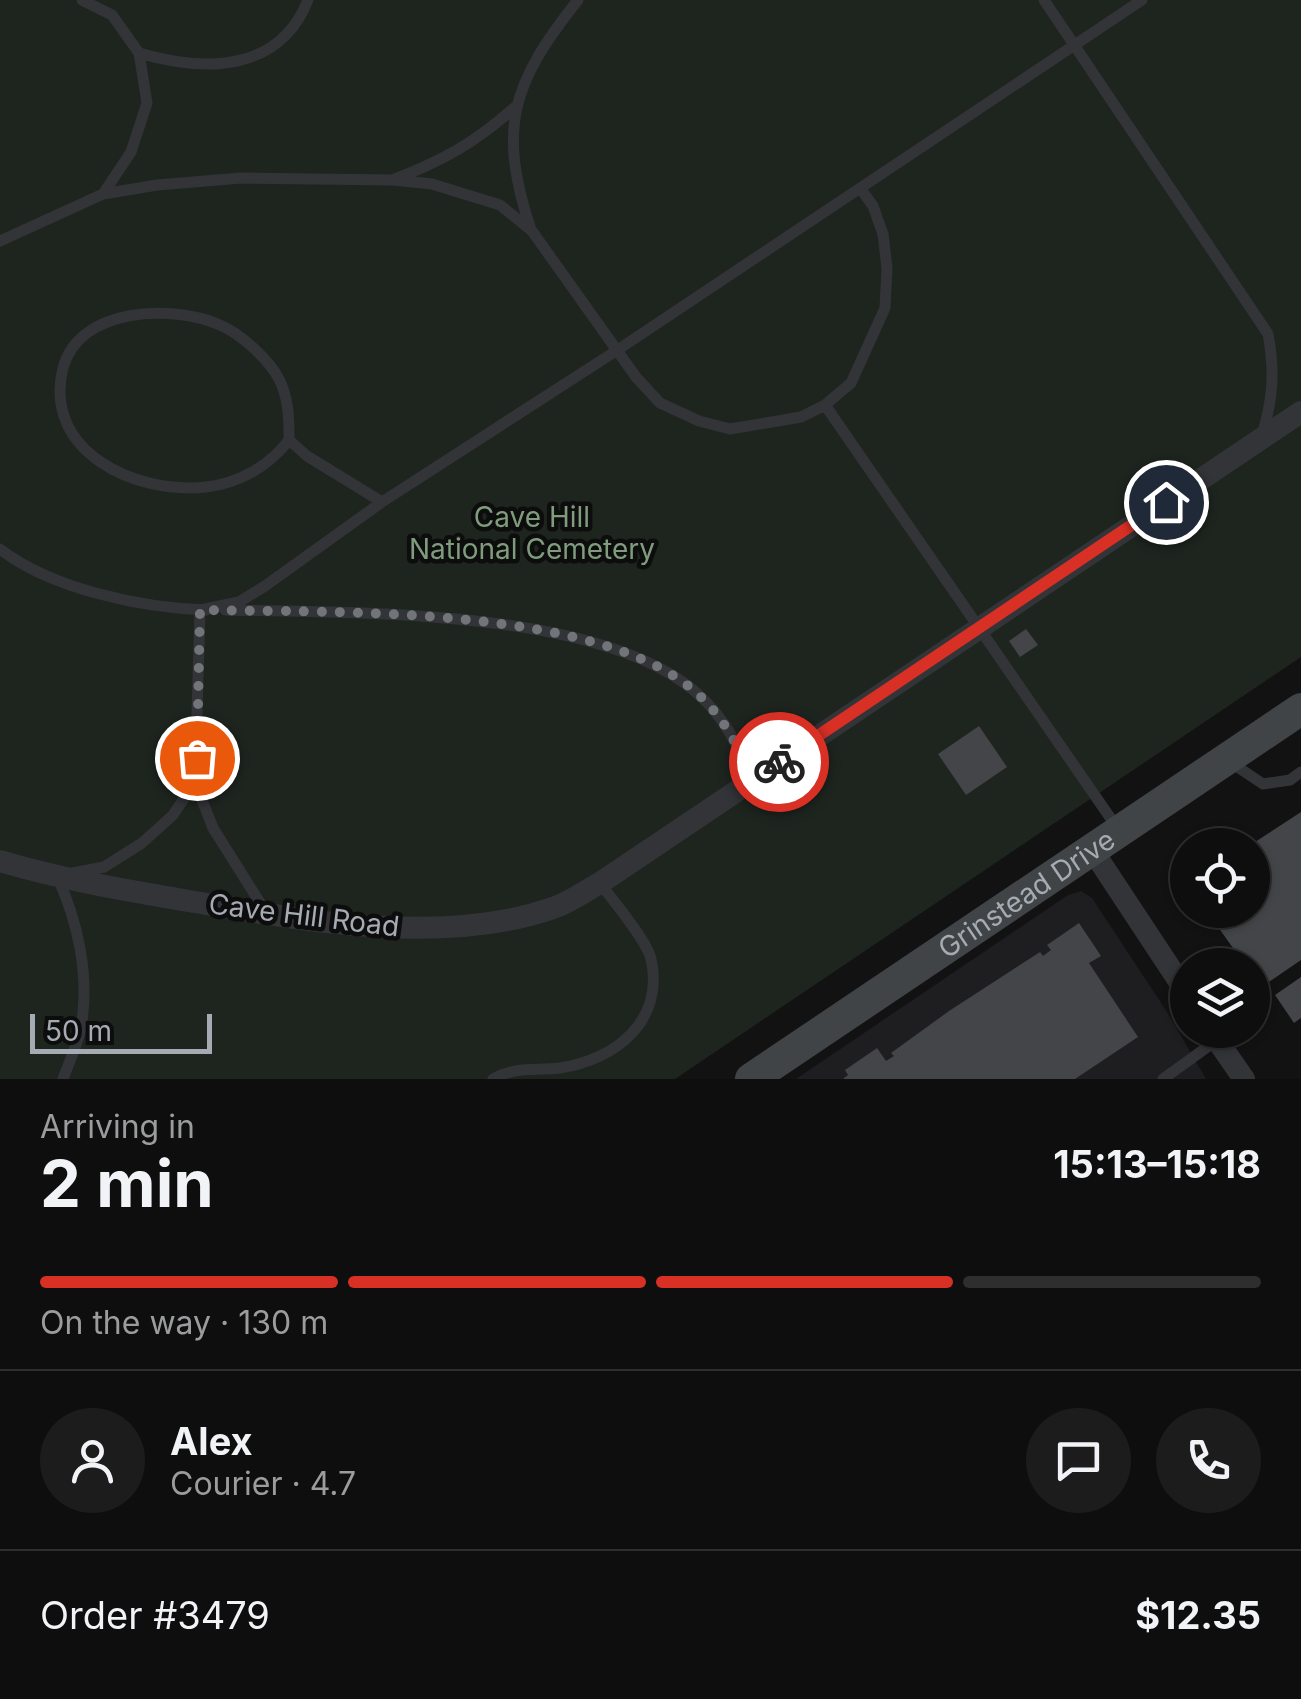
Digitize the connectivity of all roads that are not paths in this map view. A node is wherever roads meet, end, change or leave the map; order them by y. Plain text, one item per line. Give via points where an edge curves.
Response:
1 (82, 0) edge
2 (308, 0) edge
3 (578, 0) edge
4 (1044, 0) edge
5 (1142, 0) edge
6 (1075, 45) junction
7 (139, 53) junction
8 (515, 107) junction
9 (393, 180) junction
10 (860, 188) junction
11 (104, 194) junction
12 (532, 232) junction
13 (0, 241) edge
14 (618, 349) junction
15 (825, 405) junction
16 (1301, 412) edge
17 (1261, 439) junction
18 (289, 440) junction
19 (382, 502) junction
20 (0, 549) edge
21 (200, 610) junction
22 (978, 628) junction
23 (1301, 709) edge
24 (1226, 759) junction
25 (1301, 772) edge
26 (753, 780) junction
27 (195, 782) junction
28 (1120, 832) junction
29 (1093, 851) junction
30 (0, 861) edge
31 (58, 876) junction
32 (600, 882) junction
33 (268, 914) junction
34 (1170, 968) edge
35 (1199, 1048) edge
36 (1223, 1048) edge
37 (768, 1074) edge
38 (64, 1079) edge
39 (493, 1079) edge
40 (1164, 1079) edge
41 (1244, 1079) edge

1 - 7 lane via 112,15
2 - 7 lane via 279,41 245,62 171,62
3 - 8 lane via 534,63
4 - 6 lane
5 - 6 lane
6 - 10 lane
6 - 17 lane via 1268,334 1275,371
7 - 11 lane via 147,103 131,152
8 - 9 lane via 442,161
8 - 12 lane via 516,184
9 - 11 lane via 241,178
9 - 12 lane via 500,205
10 - 14 lane
10 - 15 lane via 883,234 885,308 852,383
11 - 13 lane
12 - 14 lane
14 - 15 lane via 660,403 730,430 801,417
14 - 19 lane
15 - 22 lane
16 - 17 street, Cave Hill Road
17 - 22 street, Cave Hill Road
18 - 18 lane via 289,407 279,378 223,326 186,314 114,320 81,336 64,365 58,403 72,438 96,461 128,476 206,487 272,462
18 - 19 lane
19 - 21 lane via 240,602
20 - 21 lane via 61,581 145,604
21 - 26 lane via 414,614 575,638 641,660 700,696 734,735
21 - 27 lane
22 - 26 street, Cave Hill Road
22 - 28 lane
23 - 24 main road, Grinstead Drive
24 - 25 lane via 1263,784
24 - 28 main road, Grinstead Drive
26 - 32 street, Cave Hill Road
27 - 31 lane via 173,815 142,843 104,867
27 - 33 lane via 212,828
28 - 29 main road, Grinstead Drive
29 - 34 street
29 - 37 main road, Grinstead Drive
30 - 31 street, Cave Hill Road
31 - 33 street, Cave Hill Road
31 - 38 lane via 82,961 81,1027
32 - 33 street, Cave Hill Road via 554,908 489,922 413,928
32 - 39 lane via 652,957 652,998 634,1034 602,1058 510,1069
35 - 40 lane
36 - 41 street

